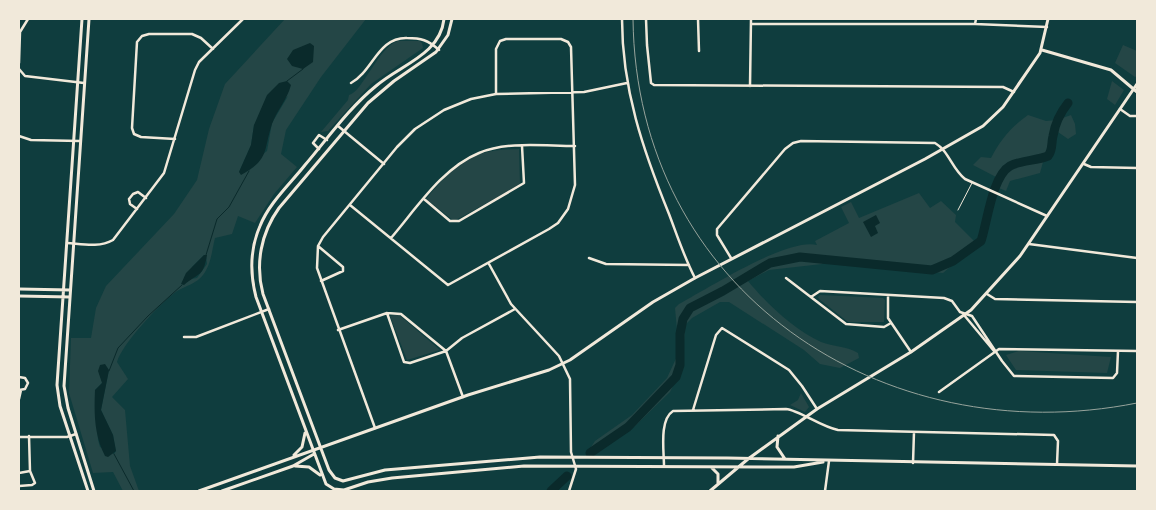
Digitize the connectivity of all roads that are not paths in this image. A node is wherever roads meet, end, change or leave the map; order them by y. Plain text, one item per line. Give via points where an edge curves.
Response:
1 (28, 19) edge
2 (82, 19) edge
3 (89, 19) edge
4 (244, 19) edge
5 (444, 19) edge
6 (452, 19) edge
7 (622, 19) edge
8 (646, 19) edge
9 (698, 19) edge
10 (751, 19) edge
11 (901, 19) edge
12 (976, 19) edge
13 (1048, 19) edge
14 (751, 24) junction
15 (901, 24) junction
16 (975, 24) junction
17 (1047, 27) junction
18 (433, 45) junction
19 (213, 49) junction
20 (439, 50) junction
21 (1042, 50) junction
22 (698, 51) dead end
23 (19, 63) edge
24 (19, 68) edge
25 (78, 82) junction
26 (84, 82) junction
27 (351, 83) dead end
28 (626, 83) junction
29 (1137, 84) edge
30 (750, 86) junction
31 (1136, 90) edge
32 (572, 92) junction
33 (1014, 92) junction
34 (496, 94) junction
35 (1120, 109) junction
36 (1137, 116) edge
37 (338, 126) junction
38 (344, 131) junction
39 (19, 136) edge
40 (175, 140) junction
41 (326, 140) junction
42 (74, 141) junction
43 (80, 142) junction
44 (522, 146) junction
45 (575, 146) junction
46 (319, 149) junction
47 (942, 149) junction
48 (384, 164) junction
49 (1084, 164) junction
50 (1137, 168) edge
51 (972, 183) junction
52 (147, 198) junction
53 (424, 199) junction
54 (350, 205) junction
55 (138, 210) junction
56 (958, 210) dead end
57 (1048, 217) junction
58 (391, 238) junction
59 (67, 243) junction
60 (73, 243) junction
61 (1029, 244) junction
62 (318, 246) junction
63 (252, 253) junction
64 (260, 254) junction
65 (589, 258) dead end
66 (731, 258) junction
67 (1137, 258) edge
68 (489, 264) junction
69 (689, 265) junction
70 (694, 278) junction
71 (786, 278) dead end
72 (321, 281) junction
73 (19, 289) edge
74 (63, 290) junction
75 (70, 290) junction
76 (987, 294) junction
77 (888, 295) junction
78 (19, 296) edge
79 (63, 297) junction
80 (70, 297) junction
81 (811, 297) junction
82 (1137, 302) edge
83 (269, 309) junction
84 (515, 309) junction
85 (261, 312) junction
86 (387, 313) junction
87 (966, 315) junction
88 (891, 323) junction
89 (338, 330) junction
90 (184, 337) dead end
91 (446, 351) junction
92 (1118, 351) junction
93 (1137, 351) edge
94 (912, 352) junction
95 (995, 352) junction
96 (563, 364) junction
97 (290, 368) junction
98 (283, 371) junction
99 (19, 377) edge
100 (20, 390) edge
101 (939, 392) dead end
102 (463, 397) junction
103 (19, 399) edge
104 (816, 409) junction
105 (693, 410) junction
106 (804, 417) junction
107 (375, 429) junction
108 (306, 432) junction
109 (914, 432) junction
110 (76, 434) junction
111 (29, 436) junction
112 (70, 436) junction
113 (778, 436) junction
114 (19, 437) edge
115 (321, 449) junction
116 (313, 453) junction
117 (292, 457) junction
118 (572, 457) junction
119 (664, 458) junction
120 (748, 459) junction
121 (785, 459) junction
122 (483, 460) junction
123 (829, 461) junction
124 (913, 463) junction
125 (575, 465) junction
126 (292, 466) junction
127 (664, 466) junction
128 (711, 466) junction
129 (739, 466) junction
130 (1057, 466) junction
131 (1137, 466) edge
132 (417, 467) junction
133 (483, 468) junction
134 (19, 472) edge
135 (30, 472) junction
136 (417, 475) junction
137 (237, 477) junction
138 (322, 478) junction
139 (230, 480) junction
140 (718, 484) junction
141 (240, 485) junction
142 (19, 486) edge
143 (233, 487) junction
144 (88, 491) edge
145 (94, 491) edge
146 (199, 491) edge
147 (222, 491) edge
148 (569, 491) edge
149 (710, 491) edge
150 (825, 491) edge

1 - 23 street via 20,32
2 - 25 street
3 - 26 street
4 - 19 street
5 - 18 street
6 - 20 street
7 - 28 street
8 - 30 street via 653,85
9 - 22 street
10 - 14 street
11 - 15 street
12 - 16 street
13 - 17 street
14 - 15 street
14 - 30 street
15 - 16 street
16 - 17 street
17 - 21 street
18 - 20 street
18 - 27 street via 420,38 391,40 363,74
18 - 37 street via 376,86
19 - 40 street via 195,70
19 - 40 street via 192,34 149,34 137,42 134,134
20 - 38 street via 380,92
21 - 31 street via 1110,69
21 - 33 street
24 - 25 street via 25,76
25 - 26 street
25 - 42 street
26 - 43 street
28 - 32 street
28 - 69 street via 644,152
29 - 31 street
30 - 33 street via 1003,87
31 - 35 street
32 - 34 street
32 - 34 street via 571,47 568,42 561,39 506,39 500,41 496,48
32 - 45 street
33 - 47 street via 985,124
34 - 48 street via 444,110 429,119 415,129
35 - 36 street via 1130,116
35 - 49 street
37 - 38 street
37 - 41 street
38 - 48 street
38 - 64 street via 275,213
39 - 42 street via 31,140
40 - 52 street via 164,173
41 - 46 street
41 - 46 street via 319,135 315,138 313,143
42 - 43 street
42 - 59 street
43 - 60 street
44 - 45 street
44 - 53 street via 491,150 462,161
44 - 53 street via 524,183 459,221 450,221
45 - 68 street via 575,185 568,209 549,230
46 - 63 street via 270,208 259,228
47 - 51 street via 959,174
47 - 66 street
47 - 66 street via 929,142 793,143 716,230
48 - 54 street
49 - 50 street
49 - 57 street
51 - 56 lane
51 - 57 street
52 - 55 street
52 - 55 street via 138,192 129,199
53 - 58 street
54 - 58 street
54 - 62 street
55 - 60 street via 108,243
57 - 61 street
58 - 68 street via 448,285
59 - 60 street
59 - 74 street
60 - 75 street
61 - 67 street
61 - 76 street
62 - 72 street via 316,261
62 - 72 street via 343,267 339,274
63 - 64 street
63 - 85 street via 253,285
64 - 83 street via 260,280
65 - 69 street via 606,264
66 - 70 street
68 - 84 street
69 - 70 street
70 - 96 street
71 - 81 street
72 - 89 street
73 - 74 street
74 - 75 street
74 - 79 street
75 - 80 street
76 - 82 street via 995,299
76 - 87 street
77 - 81 street via 818,292
77 - 87 street via 947,298
77 - 88 street
78 - 79 street
79 - 80 street
79 - 112 street via 57,388
80 - 110 street via 64,386
81 - 88 street via 846,324 884,327
83 - 85 street
83 - 97 street
84 - 91 street via 462,338
84 - 96 street
85 - 90 street via 196,337
85 - 98 street
86 - 89 street
86 - 91 street via 401,314
86 - 91 street via 404,362
87 - 94 street
87 - 95 street via 972,316
88 - 94 street
89 - 107 street
91 - 102 street
92 - 93 street
92 - 95 street via 1008,349
92 - 95 street via 1117,373 1111,378 1016,376 1010,373
94 - 104 street
95 - 101 street
96 - 102 street
96 - 118 street via 572,389
97 - 98 street
97 - 115 street
98 - 108 street
99 - 100 street via 28,383
100 - 103 street
102 - 107 street
104 - 105 street via 789,370 721,328
104 - 106 street
105 - 106 street via 789,409
105 - 119 street via 675,410 669,414 664,434
106 - 109 street via 838,430
106 - 113 street
107 - 115 street
108 - 116 street
108 - 117 street via 302,447
109 - 124 street
109 - 130 street via 1054,435 1058,441
110 - 112 street
110 - 145 street
111 - 112 street
111 - 114 street
111 - 135 street
112 - 144 street
113 - 120 street
113 - 121 street via 776,447
115 - 116 street
115 - 132 street via 330,473 341,481 376,471
116 - 117 street
116 - 126 street
116 - 138 street
117 - 137 street
118 - 119 street
118 - 122 street
118 - 125 street
119 - 120 street
119 - 127 street
120 - 121 street
120 - 129 street
121 - 123 street
122 - 132 street
122 - 133 street
123 - 124 street
123 - 129 street via 794,467
123 - 150 street
124 - 130 street
125 - 127 street
125 - 133 street
125 - 148 street via 576,473
126 - 138 street via 309,467
126 - 141 street
127 - 128 street
128 - 129 street
128 - 140 street via 718,474
129 - 140 street
130 - 131 street
132 - 136 street
133 - 136 street
134 - 135 street
135 - 142 street via 35,483
136 - 138 street via 377,480 341,490 329,487
137 - 139 street
137 - 141 street
139 - 143 street
139 - 146 street
140 - 149 street
141 - 143 street
143 - 147 street

